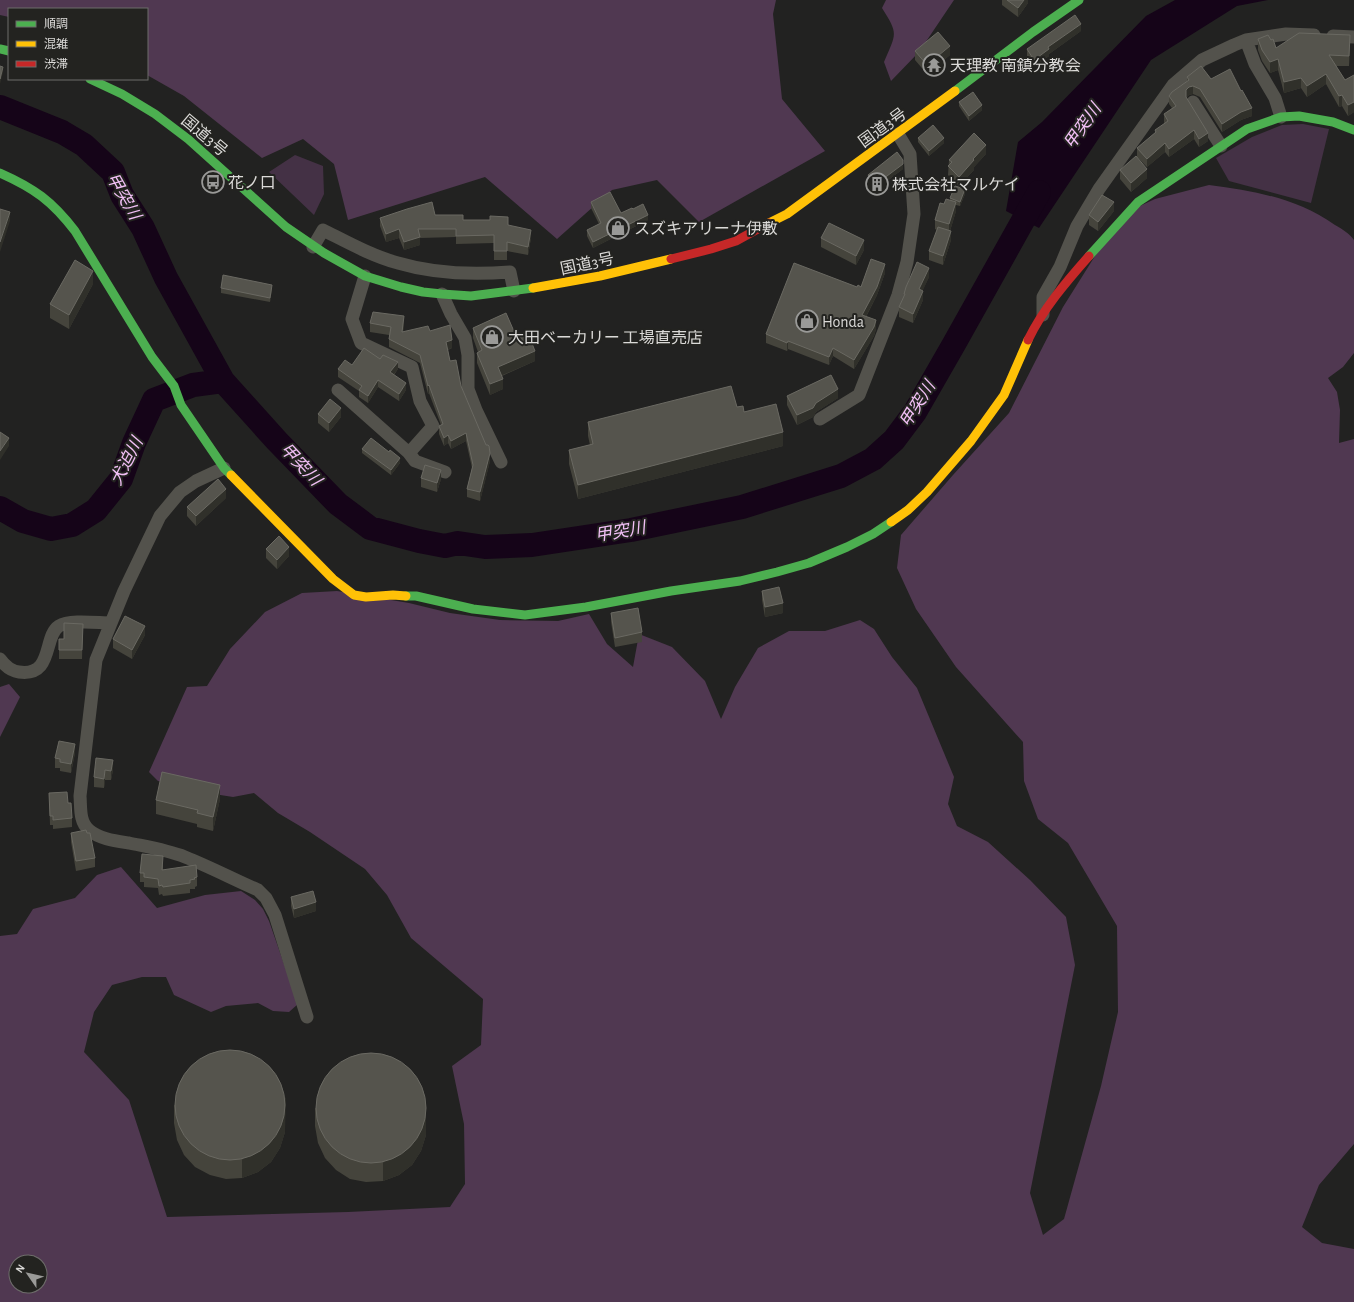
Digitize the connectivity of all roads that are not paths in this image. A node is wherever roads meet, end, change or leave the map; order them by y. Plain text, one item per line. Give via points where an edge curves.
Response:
1 (1079, 0) edge
2 (1354, 37) edge
3 (1246, 40) junction
4 (92, 80) edge
5 (1193, 102) dead end
6 (1281, 118) junction
7 (1354, 130) edge
8 (898, 134) junction
9 (1221, 146) junction
10 (0, 173) edge
11 (313, 246) junction
12 (366, 276) junction
13 (514, 291) junction
14 (442, 294) junction
15 (1043, 315) junction
16 (338, 390) dead end
17 (820, 419) dead end
18 (409, 453) junction
19 (501, 462) dead end
20 (224, 468) junction
21 (445, 472) dead end
22 (111, 624) junction
23 (0, 659) edge
24 (307, 1017) dead end

1 - 8 main road, 国道3号
2 - 3 street via 1286,34
3 - 6 street via 1255,64 1275,98
3 - 15 street via 1202,60 1173,85 1099,189 1077,226 1043,297
4 - 11 main road, 国道3号 via 155,114 188,139 286,227
5 - 9 street
6 - 7 main road via 1299,116 1333,122
6 - 9 main road via 1247,129
8 - 13 main road, 国道3号 via 787,214 736,241 680,258 554,286
8 - 17 street via 910,154 914,214 898,295 860,395
9 - 15 main road via 1138,202 1064,283
10 - 20 main road via 38,191 66,218 152,358 174,386 181,406
11 - 12 main road, 国道3号 via 346,267
11 - 13 street via 323,230 364,251 398,263 437,272 510,272
12 - 14 main road, 国道3号 via 401,288
12 - 18 street via 352,319 361,343 412,367 420,401 433,426
13 - 14 main road, 国道3号 via 471,296
14 - 19 street via 465,338 468,388
15 - 20 main road via 1029,338 1004,395 989,417 945,471 908,510 847,548 809,563 740,581 525,615 473,609 416,596 354,595 320,567
16 - 18 street
18 - 21 street via 415,461
20 - 22 street via 180,492 160,516
22 - 23 street via 71,623 59,626 42,664 35,671 17,672 8,668
22 - 24 street via 96,660 80,796 83,823 98,835 184,857 258,890 266,898 275,916

